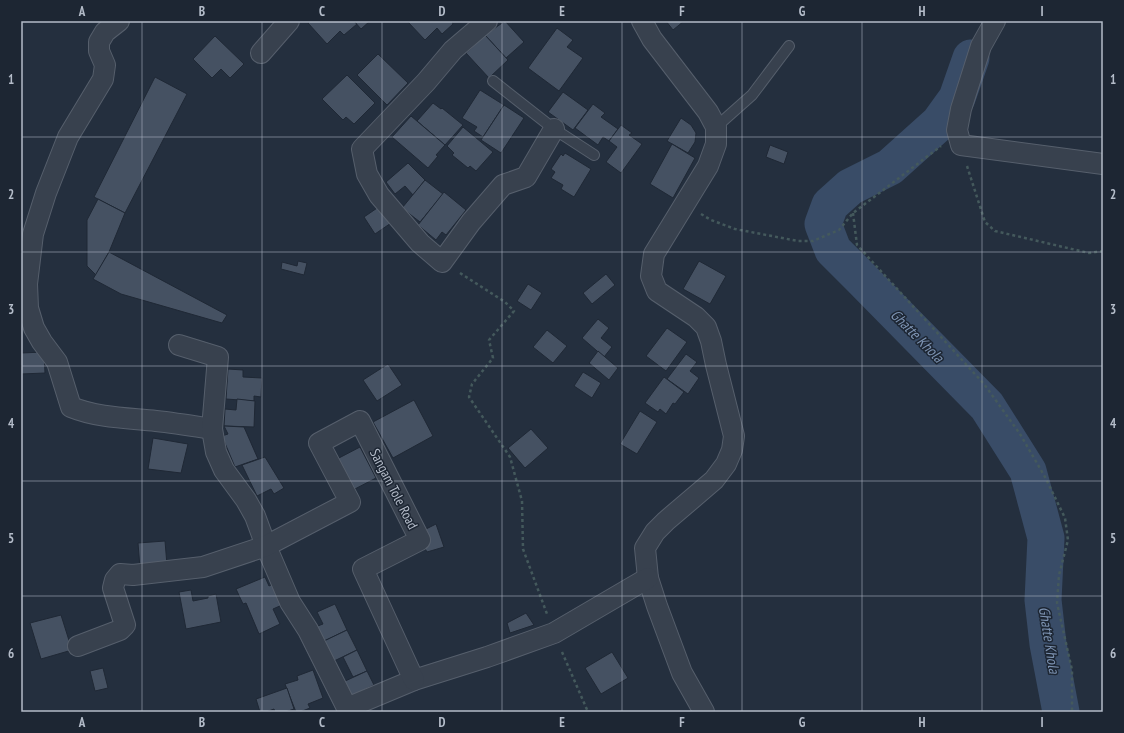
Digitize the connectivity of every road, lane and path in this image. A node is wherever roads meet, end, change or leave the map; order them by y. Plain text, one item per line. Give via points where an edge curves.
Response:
1 (119, 21) edge
2 (289, 21) edge
3 (488, 21) edge
4 (642, 21) edge
5 (995, 21) edge
6 (789, 46) dead end
7 (261, 53) dead end
8 (492, 81) dead end
9 (716, 127) junction
10 (554, 129) junction
11 (961, 145) junction
12 (594, 155) dead end
13 (1103, 164) edge
14 (685, 205) junction
15 (853, 213) junction
16 (1103, 251) edge
17 (442, 262) junction
18 (178, 345) dead end
19 (212, 429) junction
20 (266, 546) junction
21 (648, 578) junction
22 (554, 633) junction
23 (78, 646) dead end
24 (414, 680) junction
25 (340, 710) edge
26 (588, 712) edge
27 (704, 712) edge
28 (1072, 712) edge

1 - 19 street via 105,32 99,42 99,51 105,64 103,79 68,137 39,213 33,234 27,284 28,308 34,328 57,362 71,407 99,415
2 - 7 street
3 - 17 street via 453,50 362,149 367,174 379,195 420,243
4 - 9 street via 652,39 708,112
5 - 11 street via 981,46 961,109 957,130
6 - 9 lane via 752,95
8 - 10 lane
9 - 14 street via 716,144 708,166
10 - 12 lane
10 - 17 street via 526,176 504,186 471,222
11 - 13 street
11 - 15 path via 940,146
11 - 16 path via 985,222 995,231 1089,253
14 - 15 path via 711,220 735,229 798,241 813,241 840,230
14 - 21 street via 654,254 651,276 657,291 696,317 706,327 734,436 726,464 714,480 654,532 645,548
15 - 28 path via 857,245 984,384 1020,434 1065,518 1068,540 1059,575 1057,603 1072,670
17 - 22 path via 505,302 514,311 489,340 493,358 472,384 469,397 510,457 522,501 523,549
18 - 19 street via 218,357
19 - 20 street via 216,452 224,470 255,516
20 - 23 street via 203,567 133,575 120,574 113,588 125,625 120,630
20 - 24 street, Sangam Tole Road via 350,502 319,443 360,421 420,540 363,569
20 - 25 street via 290,602 308,630
21 - 22 street
21 - 27 street via 682,673
22 - 24 street
22 - 26 path
24 - 25 street

